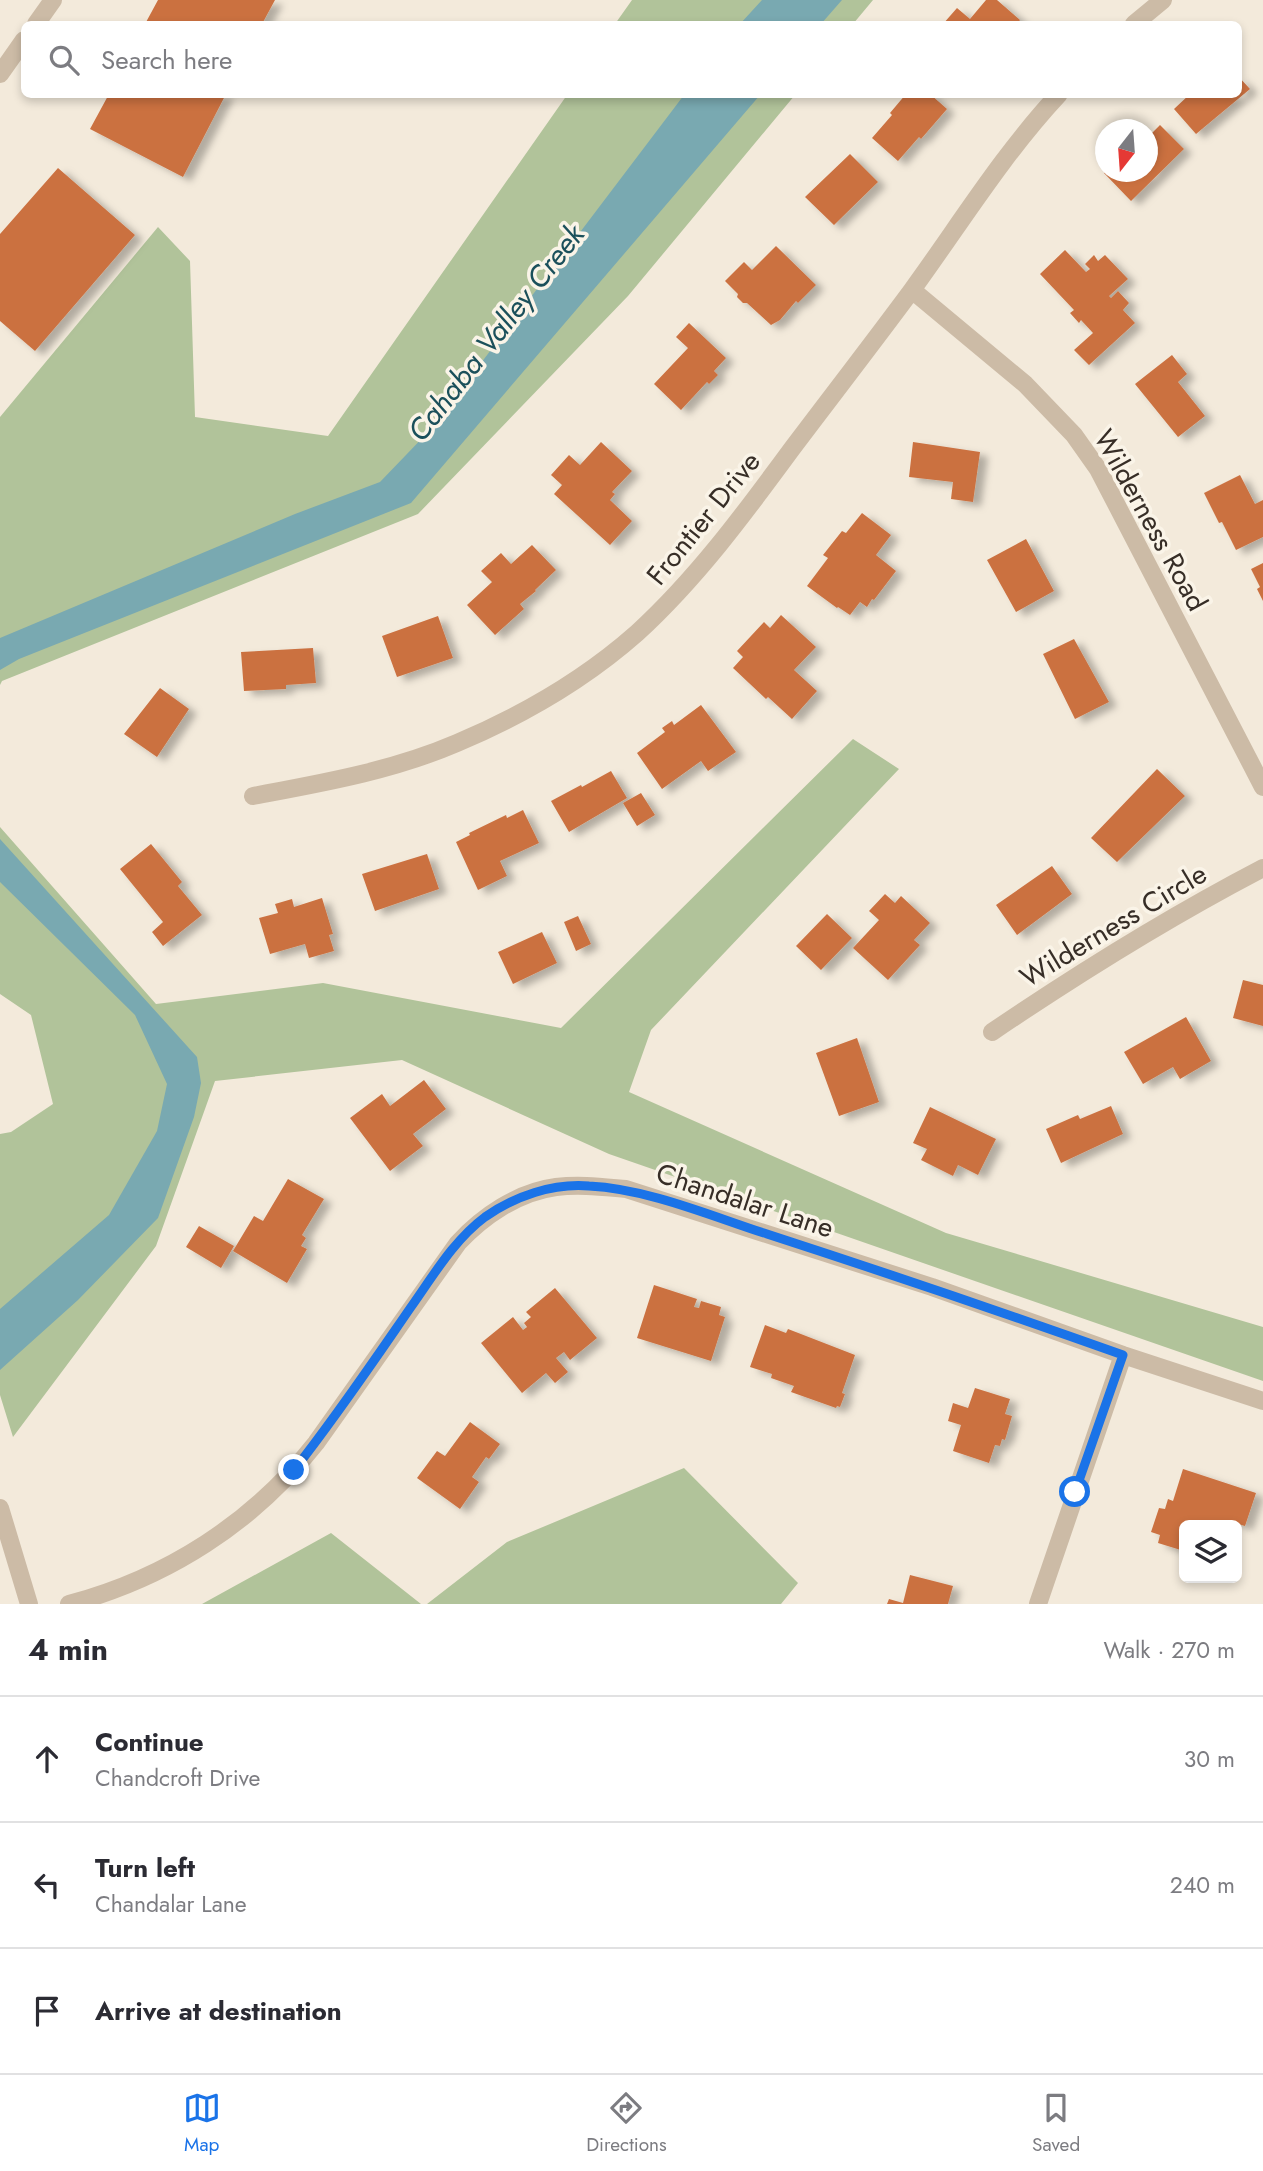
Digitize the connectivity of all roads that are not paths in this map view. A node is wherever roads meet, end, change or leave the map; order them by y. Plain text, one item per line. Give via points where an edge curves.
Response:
1 (53, 0) edge
2 (1163, 0) edge
3 (38, 21) edge
4 (1138, 21) edge
5 (21, 44) edge
6 (0, 74) edge
7 (1056, 98) edge
8 (912, 290) junction
9 (1263, 787) edge
10 (253, 796) dead end
11 (1263, 868) edge
12 (992, 1032) dead end
13 (1123, 1355) junction
14 (1263, 1401) edge
15 (0, 1508) edge
16 (29, 1604) edge
17 (69, 1604) edge
18 (1038, 1604) edge

1 - 3 street
2 - 4 street
5 - 6 street
7 - 8 street, Frontier Drive via 1011,149
8 - 9 street, Wilderness Road via 1025,384 1074,435 1104,481
8 - 10 street, Frontier Drive via 676,596 594,667 552,695 457,743 334,781
11 - 12 street, Wilderness Circle via 1200,901
13 - 14 street, Chandalar Lane
13 - 17 street, Chandalar Lane via 919,1283 626,1189 554,1187 485,1217 458,1243 316,1443 265,1500 208,1544 145,1578
13 - 18 street
15 - 16 street

